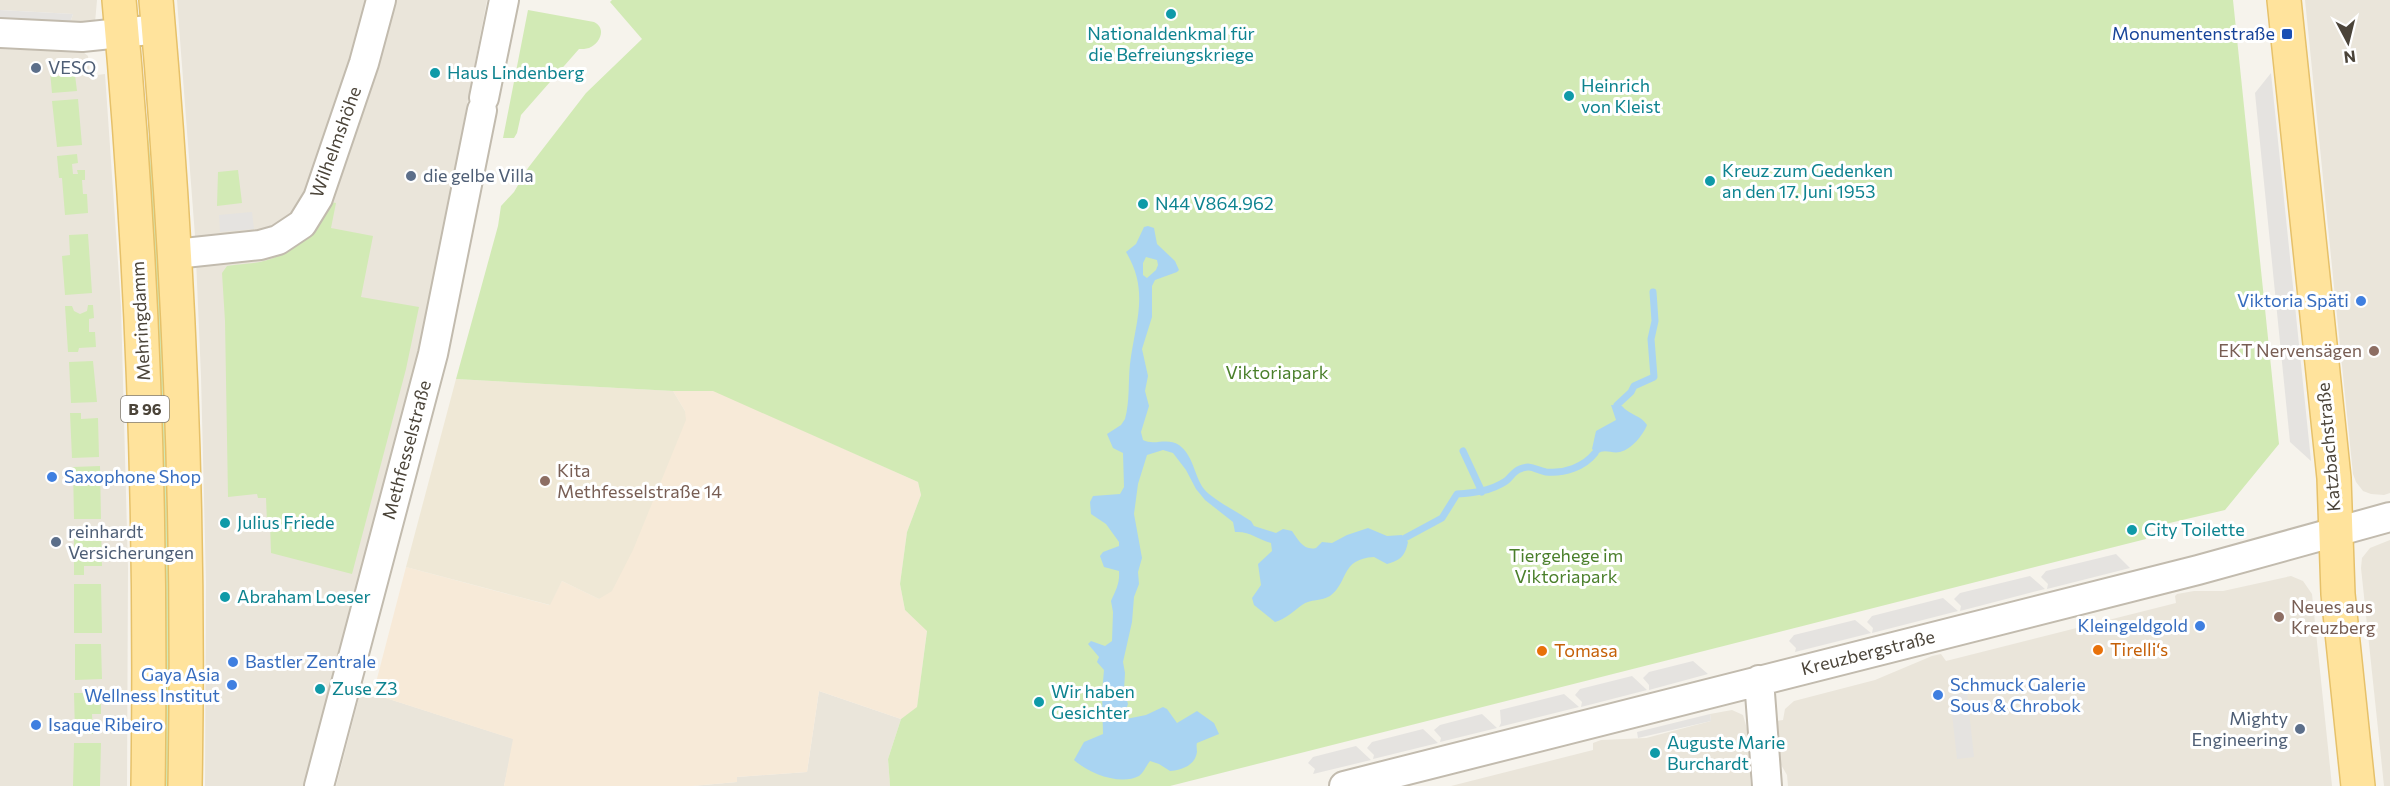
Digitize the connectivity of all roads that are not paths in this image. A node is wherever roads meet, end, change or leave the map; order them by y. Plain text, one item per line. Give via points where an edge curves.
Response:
1 (119, 0) edge
2 (381, 0) edge
3 (504, 0) edge
4 (2284, 0) edge
5 (158, 15) edge
6 (0, 33) edge
7 (122, 33) junction
8 (175, 254) junction
9 (2390, 517) edge
10 (2336, 532) junction
11 (1759, 680) junction
12 (148, 786) edge
13 (184, 786) edge
14 (318, 786) edge
15 (1344, 786) edge
16 (1767, 786) edge
17 (2358, 786) edge

1 - 7 main road, Mehringdamm / B 96
2 - 8 street, Wilhelmshöhe via 318,198 302,224 278,240 260,245
3 - 14 street, Methfesselstraße via 433,354
4 - 10 main road, Katzbachstraße via 2334,478
5 - 7 street
5 - 8 main road, Mehringdamm / B 96
6 - 7 street via 82,37
7 - 12 main road, Mehringdamm / B 96 via 145,389
8 - 13 main road, Mehringdamm / B 96 via 186,556
9 - 10 street, Kreuzbergstraße
10 - 11 street, Kreuzbergstraße
10 - 17 main road, Katzbachstraße via 2338,594
11 - 15 street, Kreuzbergstraße
11 - 16 street

